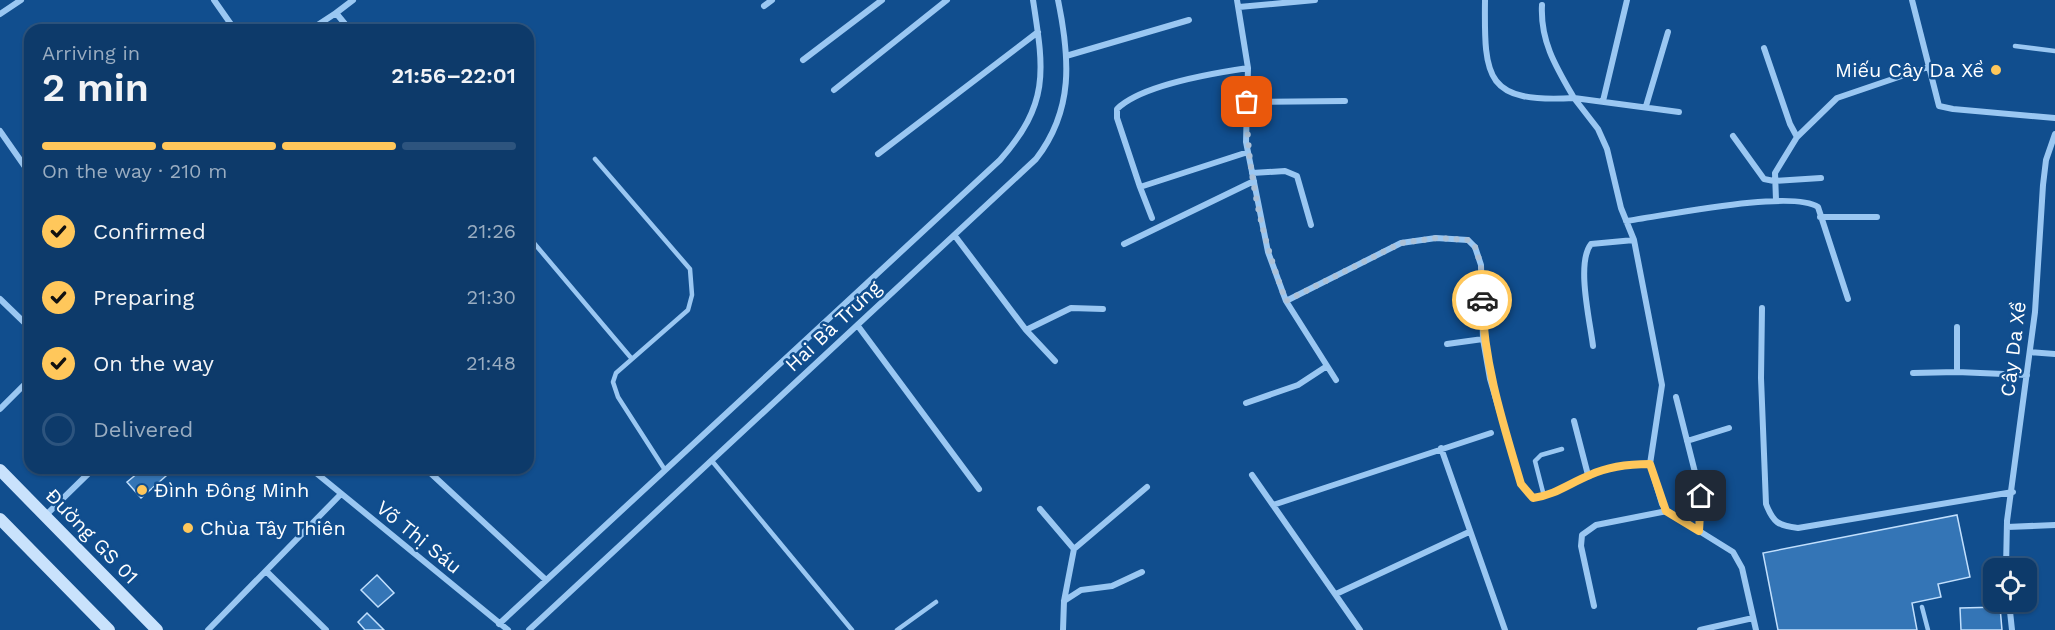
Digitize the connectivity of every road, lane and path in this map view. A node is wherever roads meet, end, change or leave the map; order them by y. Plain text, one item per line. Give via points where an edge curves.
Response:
1 (21, 0) edge
2 (214, 0) edge
3 (353, 0) edge
4 (772, 0) edge
5 (882, 0) edge
6 (947, 0) edge
7 (1033, 0) edge
8 (1058, 0) edge
9 (1315, 0) edge
10 (1485, 0) edge
11 (1627, 0) edge
12 (1912, 0) edge
13 (1238, 4) edge
14 (1542, 5) dead end
15 (764, 6) dead end
16 (336, 13) junction
17 (0, 14) edge
18 (1189, 21) dead end
19 (231, 24) edge
20 (319, 24) edge
21 (345, 24) edge
22 (1038, 32) junction
23 (1668, 32) dead end
24 (2015, 46) dead end
25 (1764, 48) dead end
26 (2055, 51) edge
27 (1066, 56) junction
28 (803, 60) dead end
29 (1928, 67) junction
30 (1248, 68) junction
31 (834, 90) dead end
32 (1574, 98) junction
33 (1345, 101) dead end
34 (1603, 101) junction
35 (1247, 102) junction
36 (1646, 106) junction
37 (1679, 112) dead end
38 (2055, 118) edge
39 (0, 131) edge
40 (2055, 134) edge
41 (1733, 136) dead end
42 (1797, 137) junction
43 (1248, 152) junction
44 (878, 154) dead end
45 (595, 159) dead end
46 (24, 165) edge
47 (1252, 173) junction
48 (1821, 178) dead end
49 (1254, 181) junction
50 (1774, 181) junction
51 (1140, 187) junction
52 (1776, 200) junction
53 (1820, 217) junction
54 (1877, 217) dead end
55 (1152, 218) dead end
56 (1626, 221) junction
57 (1311, 225) dead end
58 (955, 236) junction
59 (1634, 240) junction
60 (534, 243) edge
61 (1124, 244) dead end
62 (0, 299) edge
63 (1848, 299) dead end
64 (1286, 301) junction
65 (1762, 308) dead end
66 (1103, 309) dead end
67 (24, 322) edge
68 (858, 326) junction
69 (1957, 327) dead end
70 (1026, 330) junction
71 (1483, 339) junction
72 (1447, 344) dead end
73 (1593, 346) dead end
74 (2030, 352) junction
75 (2055, 354) edge
76 (632, 359) junction
77 (1055, 361) dead end
78 (1327, 366) junction
79 (1957, 372) junction
80 (1913, 373) dead end
81 (2027, 375) junction
82 (1336, 380) dead end
83 (24, 385) edge
84 (1676, 397) dead end
85 (1246, 403) dead end
86 (0, 409) edge
87 (1574, 421) dead end
88 (1729, 428) dead end
89 (1491, 433) dead end
90 (1687, 441) junction
91 (1441, 448) junction
92 (1562, 449) dead end
93 (712, 461) junction
94 (1650, 464) junction
95 (0, 470) edge
96 (665, 470) junction
97 (88, 474) edge
98 (317, 474) edge
99 (431, 474) edge
100 (1252, 475) dead end
101 (1588, 475) junction
102 (1147, 487) dead end
103 (979, 489) dead end
104 (2013, 492) junction
105 (340, 495) junction
106 (1544, 496) junction
107 (1273, 505) junction
108 (1041, 509) dead end
109 (1666, 511) junction
110 (45, 516) junction
111 (0, 519) edge
112 (2055, 525) edge
113 (2007, 527) junction
114 (1699, 531) junction
115 (1469, 532) junction
116 (1074, 549) junction
117 (2006, 558) edge
118 (266, 571) junction
119 (1142, 572) dead end
120 (546, 580) junction
121 (1336, 594) junction
122 (1064, 601) junction
123 (936, 602) dead end
124 (1594, 606) dead end
125 (1922, 607) dead end
126 (2010, 612) edge
127 (1753, 618) junction
128 (499, 624) junction
129 (109, 630) edge
130 (157, 630) edge
131 (208, 630) edge
132 (326, 630) edge
133 (508, 630) edge
134 (530, 630) edge
135 (852, 630) edge
136 (897, 630) edge
137 (1063, 630) edge
138 (1360, 630) edge
139 (1504, 630) edge
140 (1700, 630) edge
141 (1756, 630) edge
142 (1928, 630) edge
143 (2012, 630) edge

1 - 17 street
2 - 19 street
3 - 16 street
4 - 15 street
5 - 28 street
6 - 31 street
7 - 22 street, Hai Bà Trưng
8 - 27 street, Hai Bà Trưng
9 - 13 street
10 - 32 street via 1490,75 1515,96 1536,100
11 - 34 street
12 - 29 street
13 - 30 street
14 - 32 street via 1541,23 1549,54
16 - 20 street
16 - 21 street
18 - 27 street
22 - 44 street
22 - 96 street, Hai Bà Trưng via 1040,91 1021,136 1000,160
23 - 36 street
24 - 26 lane
25 - 42 street
27 - 58 street, Hai Bà Trưng via 1064,97 1051,140 1024,172
29 - 38 street via 1943,108
29 - 42 street via 1837,98
30 - 35 street
30 - 51 street via 1215,73 1124,101 1117,109 1117,117
32 - 34 street
32 - 56 street via 1607,148
33 - 35 street
34 - 36 street
35 - 43 street
36 - 37 street
39 - 46 street
40 - 74 street, Cây Da Xề via 2043,185
41 - 50 street via 1761,177
42 - 50 street via 1779,163
43 - 47 street
43 - 51 street
45 - 76 lane via 690,269 693,280 688,310
47 - 49 street
47 - 57 street via 1285,171 1297,176
48 - 50 street
49 - 61 street
49 - 64 street via 1268,252
50 - 52 street
51 - 55 street
52 - 53 street via 1809,201 1818,207
52 - 56 street
53 - 54 street
53 - 63 street
56 - 59 street
58 - 68 street, Hai Bà Trưng
58 - 70 street
59 - 73 street via 1591,244 1586,251 1586,298
59 - 94 street via 1662,385
60 - 76 lane
62 - 67 street
64 - 71 street via 1401,243 1468,240 1481,265
64 - 78 street
65 - 104 street via 1766,504 1772,520 1781,526 1798,528
66 - 70 street via 1071,308
68 - 93 street, Hai Bà Trưng
68 - 103 street
69 - 79 street
70 - 77 street
71 - 72 street
71 - 106 street via 1490,379 1521,484 1533,498
74 - 75 street
74 - 81 street, Cây Da Xề
76 - 96 lane via 616,373 618,396
78 - 82 street
78 - 85 street via 1298,385
79 - 80 street
79 - 81 street
81 - 104 street, Cây Da Xề
83 - 86 street
84 - 90 street
87 - 101 street
88 - 90 street
89 - 91 street
90 - 114 street via 1701,496
91 - 107 street
91 - 115 street
92 - 106 lane via 1535,460
93 - 134 street, Hai Bà Trưng
93 - 135 lane
94 - 101 street via 1619,465
94 - 109 street
95 - 110 street, Đường GS 01
96 - 120 street, Hai Bà Trưng
97 - 110 street
98 - 105 street, Võ Thị Sáu
99 - 120 street
100 - 107 street
101 - 106 street
102 - 116 street
104 - 113 street, Cây Da Xề
105 - 118 street
105 - 128 street, Võ Thị Sáu
107 - 121 street
108 - 116 street
109 - 114 street
109 - 124 street via 1596,525 1582,535
110 - 130 street, Đường GS 01
111 - 129 street
112 - 113 street
113 - 117 street, Cây Da Xề
114 - 127 street via 1733,552 1742,568
115 - 121 street
115 - 139 street
116 - 122 street
118 - 131 street
118 - 132 street
119 - 122 street via 1112,586 1081,590
120 - 128 street, Hai Bà Trưng
121 - 138 street
122 - 137 street
123 - 136 lane
125 - 142 lane
126 - 143 street
127 - 140 street
127 - 141 street
128 - 133 street, Võ Thị Sáu

